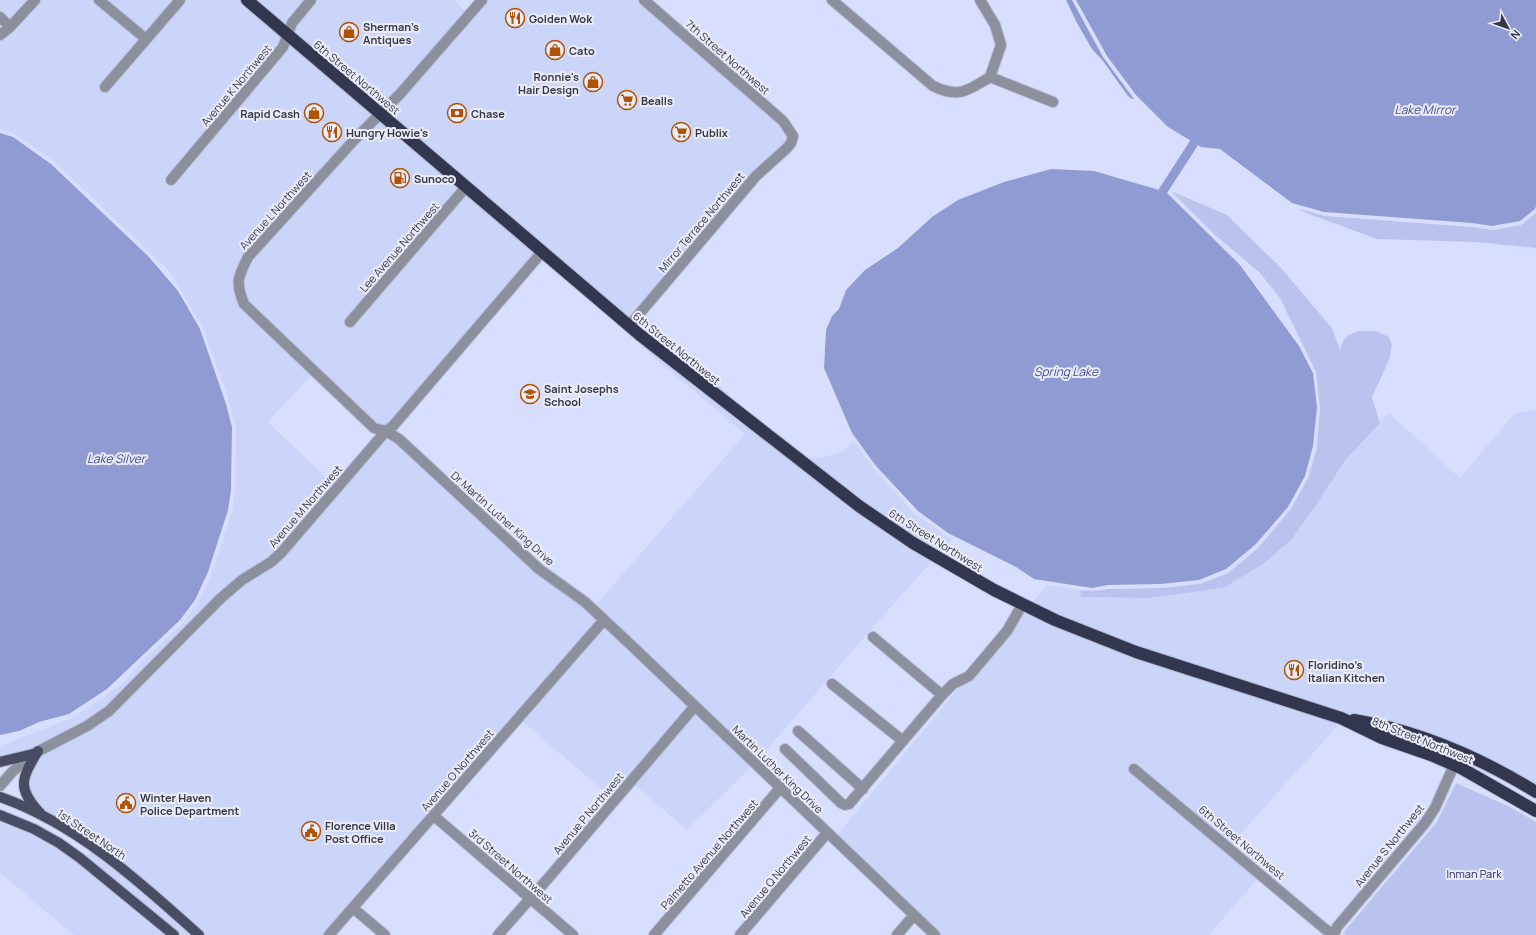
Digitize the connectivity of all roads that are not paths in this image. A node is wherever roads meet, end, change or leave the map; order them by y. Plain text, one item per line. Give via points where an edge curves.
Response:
1 (35, 0) edge
2 (99, 0) edge
3 (180, 0) edge
4 (247, 0) edge
5 (311, 0) edge
6 (482, 0) edge
7 (644, 0) edge
8 (832, 0) edge
9 (980, 0) edge
10 (0, 17) edge
11 (10, 27) junction
12 (0, 35) edge
13 (288, 36) junction
14 (146, 39) junction
15 (990, 76) junction
16 (105, 87) dead end
17 (1053, 102) dead end
18 (380, 114) junction
19 (793, 136) joint
20 (171, 180) dead end
21 (466, 187) junction
22 (542, 252) junction
23 (350, 322) dead end
24 (629, 326) junction
25 (386, 431) junction
26 (1022, 605) junction
27 (604, 620) junction
28 (873, 638) dead end
29 (1136, 652) joint
30 (832, 684) dead end
31 (942, 695) junction
32 (695, 706) junction
33 (1341, 718) junction
34 (798, 731) dead end
35 (903, 741) junction
36 (785, 749) dead end
37 (35, 752) junction
38 (0, 762) edge
39 (1458, 766) junction
40 (1134, 769) dead end
41 (0, 786) edge
42 (781, 787) junction
43 (863, 789) junction
44 (1532, 790) edge
45 (0, 797) edge
46 (1536, 811) edge
47 (0, 815) edge
48 (41, 815) junction
49 (434, 816) junction
50 (827, 833) junction
51 (90, 845) junction
52 (80, 858) junction
53 (530, 898) junction
54 (353, 908) junction
55 (914, 915) junction
56 (174, 935) edge
57 (199, 935) edge
58 (329, 935) edge
59 (385, 935) edge
60 (498, 935) edge
61 (573, 935) edge
62 (654, 935) edge
63 (740, 935) edge
64 (897, 935) edge
65 (935, 935) edge
66 (1334, 935) edge

1 - 11 street
2 - 14 street
3 - 14 street
4 - 13 highway, 6th Street Northwest
5 - 13 street, Avenue K Northwest via 292,23
6 - 18 street, Avenue L Northwest
7 - 19 street, 7th Street Northwest via 783,121
8 - 15 street via 933,86 953,92 966,91
9 - 15 street via 995,25 1001,45
10 - 11 street
11 - 12 street
13 - 18 highway, 6th Street Northwest
13 - 20 street, Avenue K Northwest via 283,48 268,67
14 - 16 street
15 - 17 street
18 - 21 highway, 6th Street Northwest
18 - 25 street, Avenue L Northwest via 248,257 238,277 239,293 244,304 374,428
19 - 24 street, Mirror Terrace Northwest via 791,144 756,176
21 - 22 highway, 6th Street Northwest
21 - 23 street, Lee Avenue Northwest
22 - 24 highway, 6th Street Northwest
22 - 25 street, Avenue M Northwest
24 - 26 highway, 6th Street Northwest via 883,523 968,576
25 - 27 street, Dr Martin Luther King Drive via 399,439 539,569
25 - 37 street, Avenue M Northwest via 281,553 221,598 109,711 87,726
26 - 29 highway, 6th Street Northwest
26 - 31 street via 1007,631 969,676 953,684
27 - 32 street, Martin Luther King Drive
27 - 49 street, Avenue O Northwest
28 - 31 street
29 - 33 highway, 8th Street Northwest
30 - 35 street
31 - 35 street
32 - 42 street, Martin Luther King Drive
32 - 53 street, Avenue P Northwest
33 - 39 highway, 8th Street Northwest via 1382,738
33 - 44 highway, 8th Street Northwest via 1386,726 1436,744 1481,762
34 - 43 street
35 - 43 street
36 - 43 street via 841,803 849,804
37 - 38 main road
37 - 41 street, Avenue M Northwest
37 - 48 main road via 27,769 23,788
39 - 44 highway via 1514,788
39 - 46 highway, 8th Street Northwest
39 - 66 street, Avenue S Northwest via 1425,823 1337,927
40 - 66 street, 6th Street Northwest
42 - 50 street, Martin Luther King Drive
42 - 62 street, Palmetto Avenue Northwest
45 - 48 main road, 1st Street North
47 - 52 main road via 34,829
48 - 51 main road, 1st Street North
49 - 53 street, 3rd Street Northwest
49 - 54 street, Avenue O Northwest
50 - 55 street, Martin Luther King Drive
50 - 63 street, Avenue Q Northwest
51 - 52 main road
51 - 57 main road, 1st Street North via 112,859
52 - 56 main road
53 - 60 street, Avenue P Northwest
53 - 61 street, 3rd Street Northwest
54 - 58 street, Avenue O Northwest
54 - 59 street
55 - 64 street
55 - 65 street, Martin Luther King Drive

